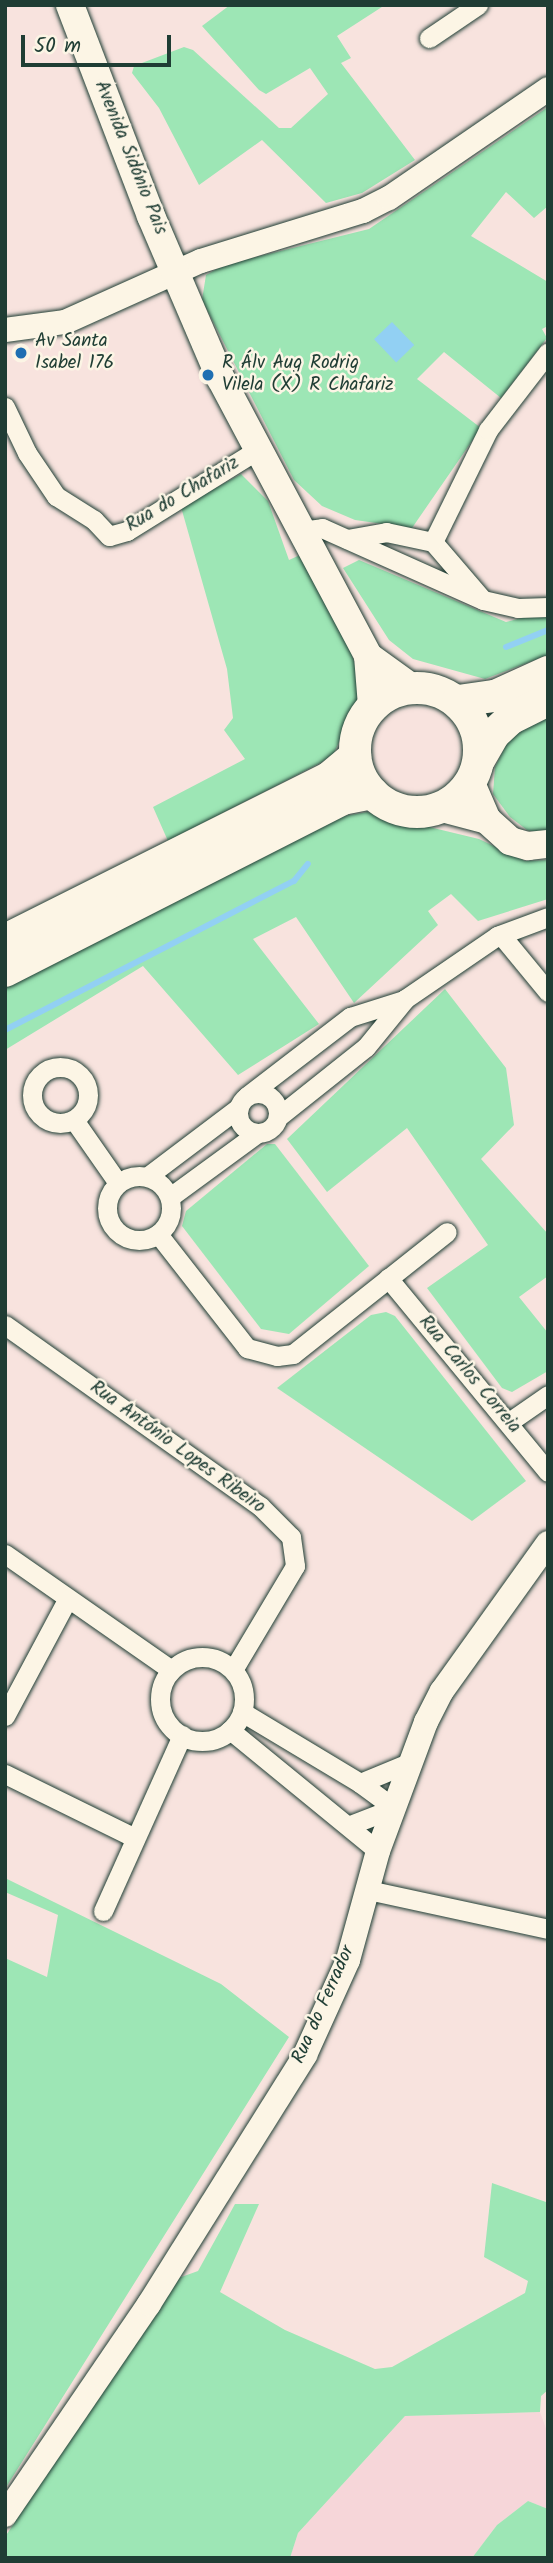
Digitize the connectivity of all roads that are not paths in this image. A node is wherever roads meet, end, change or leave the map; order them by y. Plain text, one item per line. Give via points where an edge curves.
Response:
1 (70, 5) edge
2 (478, 5) edge
3 (429, 38) dead end
4 (548, 89) edge
5 (176, 271) junction
6 (5, 330) edge
7 (548, 352) edge
8 (5, 407) edge
9 (257, 450) junction
10 (301, 531) junction
11 (347, 539) junction
12 (433, 542) junction
13 (483, 600) junction
14 (548, 607) edge
15 (368, 656) junction
16 (548, 672) edge
17 (411, 687) junction
18 (548, 700) edge
19 (458, 701) junction
20 (372, 706) junction
21 (355, 756) junction
22 (475, 771) junction
23 (372, 793) junction
24 (442, 808) junction
25 (487, 820) junction
26 (548, 844) edge
27 (548, 917) edge
28 (501, 935) junction
29 (5, 940) edge
30 (5, 971) edge
31 (548, 992) edge
32 (405, 999) junction
33 (356, 1014) junction
34 (370, 1040) junction
35 (242, 1102) junction
36 (278, 1117) junction
37 (74, 1119) dead end
38 (256, 1133) junction
39 (148, 1177) junction
40 (118, 1183) junction
41 (170, 1197) junction
42 (447, 1232) dead end
43 (158, 1234) junction
44 (388, 1278) junction
45 (5, 1325) edge
46 (548, 1395) edge
47 (509, 1422) junction
48 (548, 1472) edge
49 (548, 1542) edge
50 (5, 1554) edge
51 (67, 1600) junction
52 (171, 1670) junction
53 (233, 1670) junction
54 (242, 1712) junction
55 (5, 1716) edge
56 (230, 1730) junction
57 (182, 1735) junction
58 (411, 1762) junction
59 (5, 1774) edge
60 (360, 1783) junction
61 (394, 1808) junction
62 (350, 1825) junction
63 (135, 1838) junction
64 (378, 1851) junction
65 (368, 1890) junction
66 (103, 1911) dead end
67 (548, 1928) edge
68 (5, 2515) edge

1 - 5 main road, Avenida Sidónio Pais
2 - 3 street
4 - 5 street via 379,204
5 - 6 street via 65,322
5 - 9 main road, Avenida Sidónio Pais
7 - 12 street via 488,430
8 - 9 street, Rua do Chafariz via 27,453 56,496 94,520 109,536 127,531
9 - 10 main road, Avenida Sidónio Pais
10 - 11 street via 322,528
10 - 15 main road, Avenida Sidónio Pais
11 - 12 street via 386,531
11 - 13 street
12 - 13 street
13 - 14 street via 518,608
15 - 17 main road
15 - 20 main road
16 - 19 main road via 495,696
17 - 19 main road via 429,688
17 - 20 main road
18 - 22 main road via 510,719 494,734
19 - 22 main road via 473,720
20 - 21 main road via 362,721
21 - 23 main road
21 - 29 main road via 330,778
22 - 24 main road
22 - 25 main road
23 - 24 main road via 404,811
23 - 30 main road via 342,799
24 - 25 main road
25 - 26 main road via 510,841 528,846
27 - 28 street
28 - 31 street
28 - 32 street
32 - 33 street
32 - 34 street
33 - 34 street via 370,1026
33 - 35 street
34 - 36 street
35 - 36 street via 260,1093 272,1098
35 - 38 street via 241,1126
35 - 39 street
36 - 38 street via 271,1129
37 - 40 street
38 - 41 street
39 - 40 street
39 - 41 street
40 - 43 street via 107,1201 117,1231 137,1240
41 - 43 street via 170,1217
42 - 44 street
43 - 44 street via 247,1348 264,1354 293,1354
44 - 47 street, Rua Carlos Correia
45 - 53 street, Rua António Lopes Ribeiro via 260,1506 291,1537 295,1566
46 - 47 street
47 - 48 street, Rua Carlos Correia
49 - 58 street, Rua do Ferrador via 442,1691
50 - 51 street
51 - 52 street
51 - 55 street
52 - 53 street via 195,1657 209,1657
52 - 57 street via 164,1681 161,1706 165,1718
53 - 54 street via 243,1690
54 - 56 street
54 - 60 street
56 - 57 street via 207,1740
56 - 62 street
57 - 63 street
58 - 60 street
58 - 61 street, Rua do Ferrador
59 - 63 street
60 - 61 street
61 - 62 street
61 - 64 street, Rua do Ferrador
62 - 64 street
63 - 66 street
64 - 65 street, Rua do Ferrador
65 - 67 street
65 - 68 street, Rua do Ferrador via 348,1960 305,2055 149,2304

